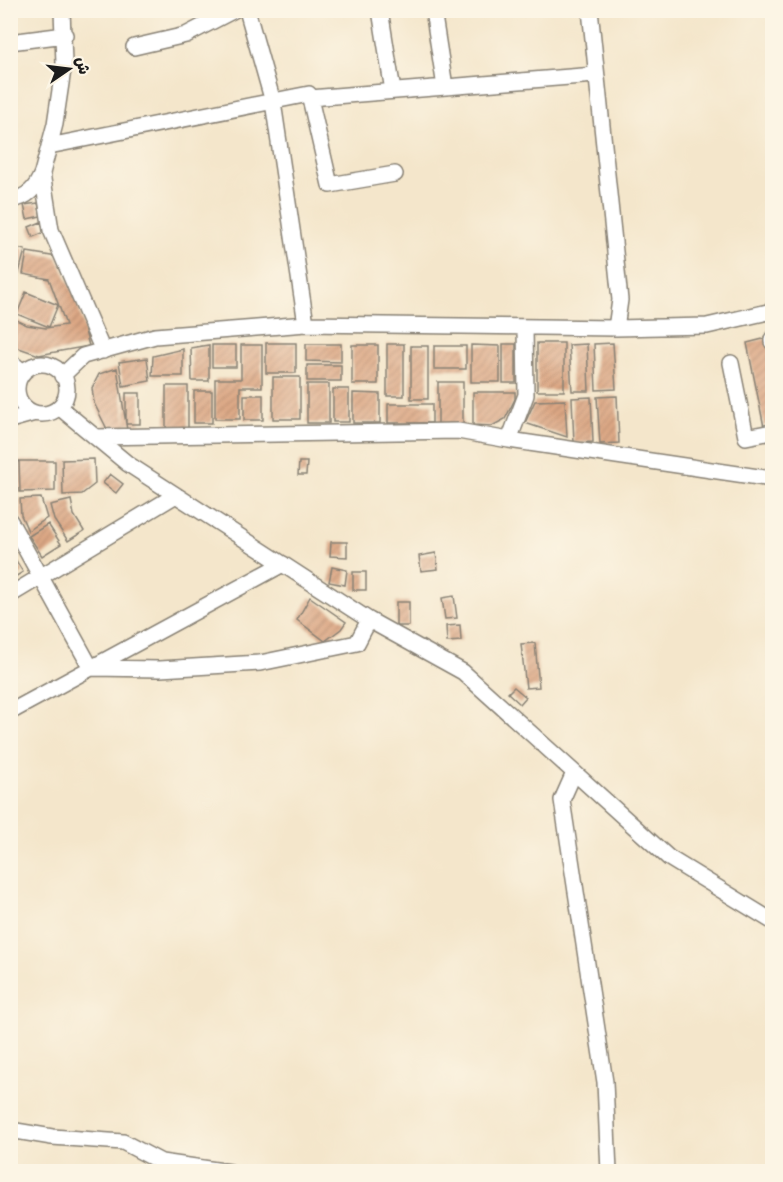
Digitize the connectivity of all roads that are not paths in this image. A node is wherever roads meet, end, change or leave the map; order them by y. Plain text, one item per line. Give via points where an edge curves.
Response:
1 (62, 10) edge
2 (234, 10) edge
3 (247, 10) edge
4 (380, 10) edge
5 (433, 10) edge
6 (590, 10) edge
7 (64, 35) junction
8 (10, 42) edge
9 (134, 47) dead end
10 (595, 75) junction
11 (445, 87) junction
12 (393, 91) junction
13 (310, 98) junction
14 (273, 102) junction
15 (50, 146) junction
16 (42, 172) junction
17 (394, 174) dead end
18 (10, 200) edge
19 (772, 311) edge
20 (306, 324) junction
21 (525, 327) junction
22 (616, 328) junction
23 (103, 351) junction
24 (10, 361) edge
25 (731, 363) dead end
26 (24, 372) junction
27 (62, 376) junction
28 (14, 393) edge
29 (58, 407) junction
30 (35, 413) junction
31 (10, 420) edge
32 (772, 432) edge
33 (95, 437) junction
34 (509, 440) junction
35 (772, 479) edge
36 (176, 495) junction
37 (10, 520) edge
38 (283, 564) junction
39 (41, 576) junction
40 (10, 595) edge
41 (369, 620) junction
42 (91, 668) junction
43 (10, 712) edge
44 (574, 773) junction
45 (772, 921) edge
46 (10, 1130) edge
47 (230, 1172) edge
48 (609, 1172) edge

1 - 7 street
2 - 9 street via 186,35
3 - 14 street
4 - 12 street
5 - 11 street
6 - 10 street
7 - 8 street
7 - 15 street
10 - 11 street
10 - 22 street via 620,300
11 - 12 street
12 - 13 street
13 - 14 street via 309,94
13 - 17 street via 330,185
14 - 15 street
14 - 20 street
15 - 16 street
16 - 18 street via 35,188 20,199
16 - 23 street via 51,230
19 - 22 street via 707,326
20 - 21 street
20 - 23 street via 155,336
21 - 22 street
21 - 34 street via 526,395
23 - 27 street via 83,356
24 - 26 street
25 - 32 street via 746,437
26 - 27 street via 44,364
26 - 28 street
27 - 29 street via 66,392
28 - 30 street
29 - 30 street via 44,414
29 - 33 street
30 - 31 street
33 - 34 street via 458,431
33 - 36 street
34 - 35 street
36 - 38 street
36 - 39 street
37 - 39 street
38 - 41 street
38 - 42 street
39 - 40 street
39 - 42 street
41 - 42 street via 357,643 260,663 160,669
41 - 44 street via 464,672
42 - 43 street
44 - 45 street via 669,858
44 - 48 street via 562,800 605,1082
46 - 47 street via 123,1142 161,1162

